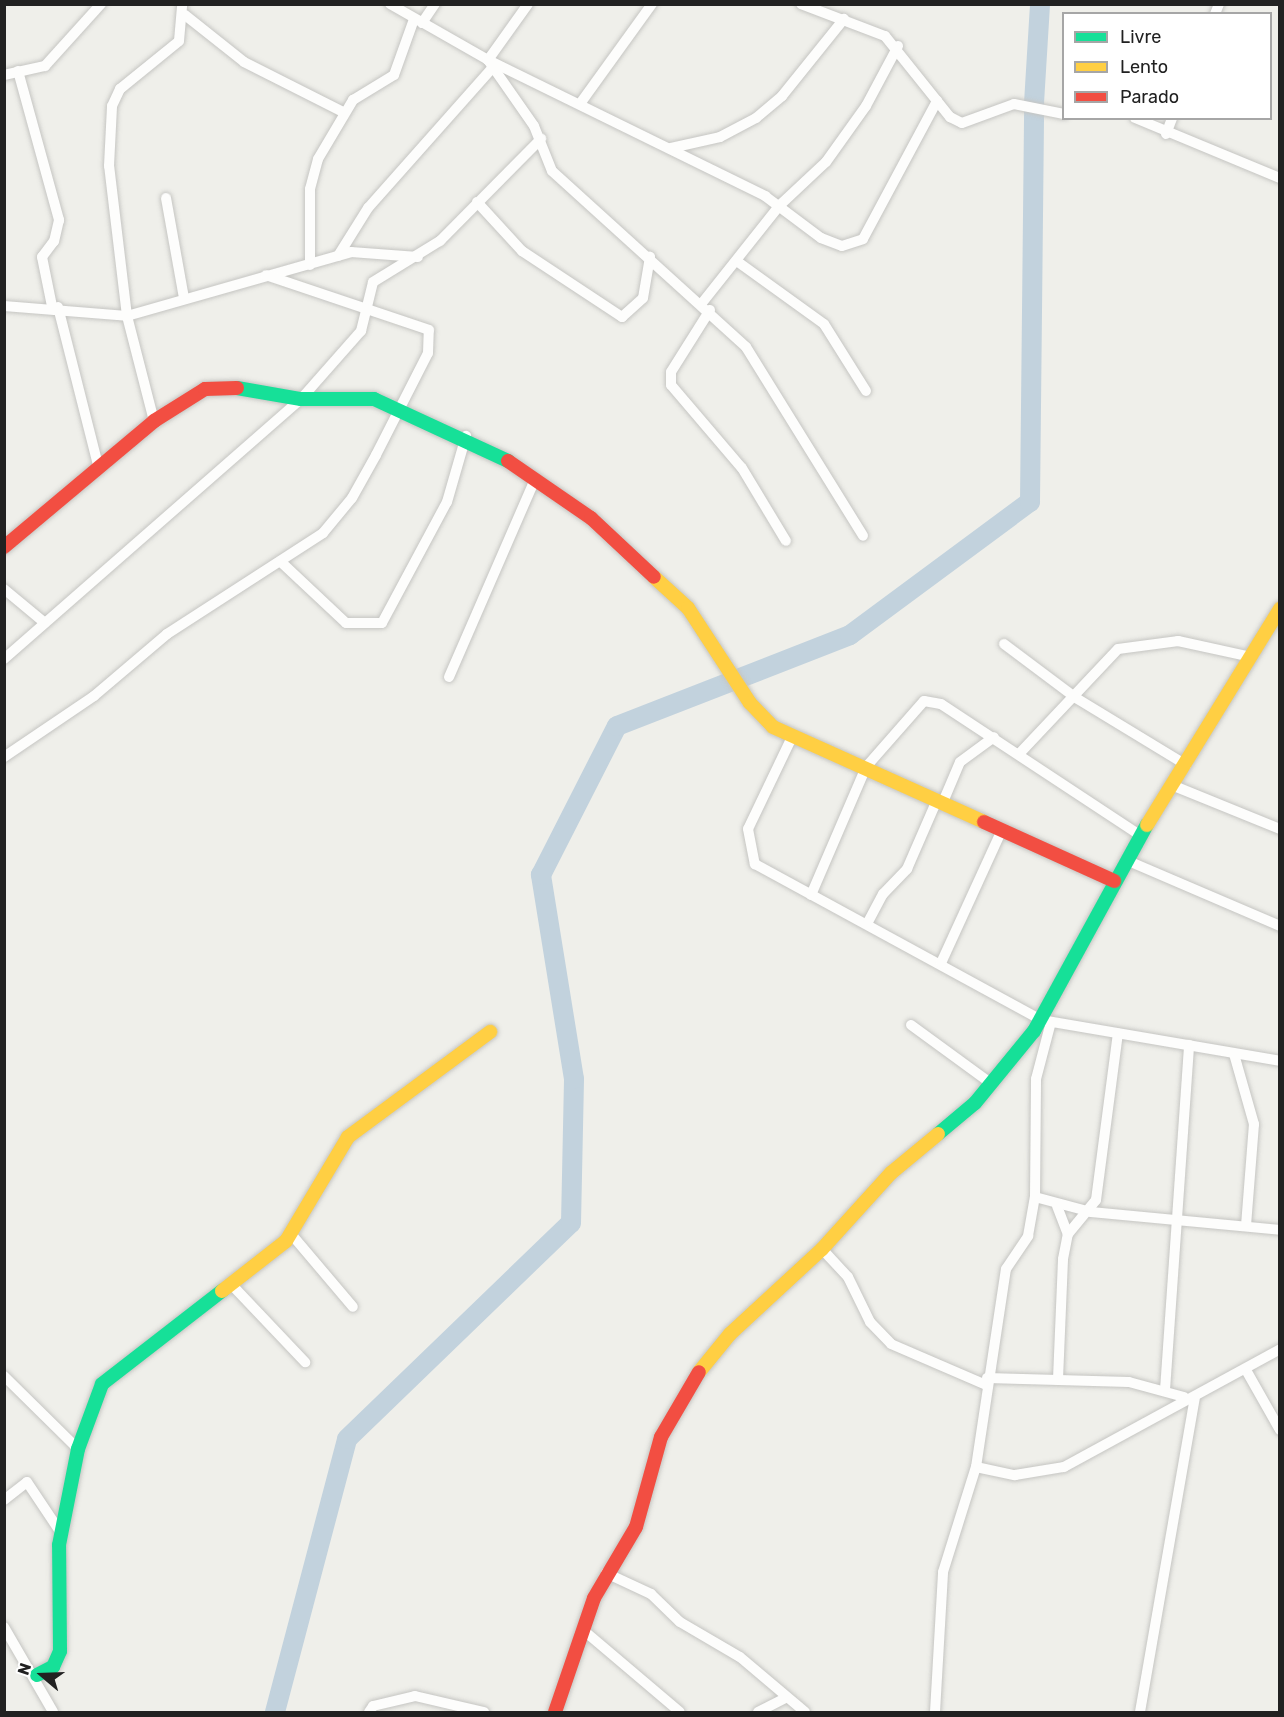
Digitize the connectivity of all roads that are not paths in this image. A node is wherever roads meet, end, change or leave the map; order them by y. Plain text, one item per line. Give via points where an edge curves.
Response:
1 (101, 4) edge
2 (390, 4) edge
3 (435, 4) edge
4 (528, 4) edge
5 (652, 4) edge
6 (801, 4) edge
7 (184, 10) edge
8 (844, 19) junction
9 (418, 21) junction
10 (898, 46) junction
11 (491, 63) junction
12 (18, 71) junction
13 (4, 75) edge
14 (937, 101) junction
15 (582, 102) junction
16 (343, 112) junction
17 (1062, 114) edge
18 (950, 117) junction
19 (1139, 120) edge
20 (1171, 120) edge
21 (928, 124) junction
22 (1166, 134) junction
23 (541, 139) junction
24 (671, 148) junction
25 (1280, 178) edge
26 (166, 198) dead end
27 (477, 202) junction
28 (780, 205) junction
29 (338, 256) junction
30 (418, 257) junction
31 (650, 257) junction
32 (738, 262) junction
33 (310, 265) junction
34 (266, 275) junction
35 (184, 298) junction
36 (4, 306) edge
37 (368, 306) junction
38 (706, 306) junction
39 (55, 307) junction
40 (127, 316) junction
41 (866, 391) dead end
42 (301, 399) junction
43 (398, 406) junction
44 (154, 421) junction
45 (466, 436) junction
46 (99, 469) junction
47 (535, 479) junction
48 (863, 536) dead end
49 (786, 541) dead end
50 (4, 547) edge
51 (281, 562) junction
52 (4, 589) edge
53 (1277, 619) edge
54 (45, 623) junction
55 (1004, 644) dead end
56 (1247, 656) junction
57 (4, 659) edge
58 (449, 677) dead end
59 (1076, 698) junction
60 (793, 735) junction
61 (994, 737) junction
62 (1018, 754) junction
63 (4, 757) edge
64 (1186, 765) junction
65 (866, 767) junction
66 (1174, 786) junction
67 (940, 801) junction
68 (1280, 829) edge
69 (1001, 832) junction
70 (1141, 836) junction
71 (1126, 860) junction
72 (1114, 881) junction
73 (811, 895) junction
74 (868, 922) junction
75 (1280, 926) edge
76 (941, 963) junction
77 (1046, 1021) junction
78 (911, 1025) dead end
79 (490, 1032) dead end
80 (1118, 1033) junction
81 (1189, 1045) junction
82 (1234, 1054) junction
83 (1280, 1061) edge
84 (992, 1084) junction
85 (1035, 1197) junction
86 (1057, 1206) junction
87 (1091, 1212) junction
88 (1176, 1217) junction
89 (1246, 1226) junction
90 (1280, 1230) edge
91 (1068, 1234) junction
92 (292, 1235) junction
93 (822, 1249) junction
94 (231, 1284) junction
95 (353, 1307) dead end
96 (1280, 1349) edge
97 (305, 1362) dead end
98 (1246, 1370) junction
99 (4, 1376) edge
100 (1058, 1379) junction
101 (986, 1382) junction
102 (1165, 1390) junction
103 (1190, 1397) junction
104 (1280, 1430) edge
105 (78, 1449) junction
106 (976, 1467) junction
107 (4, 1500) edge
108 (61, 1533) junction
109 (606, 1573) junction
110 (4, 1627) edge
111 (582, 1629) junction
112 (36, 1675) junction
113 (785, 1698) junction
114 (53, 1713) edge
115 (369, 1713) edge
116 (484, 1713) edge
117 (555, 1713) edge
118 (680, 1713) edge
119 (758, 1713) edge
120 (805, 1713) edge
121 (935, 1713) edge
122 (1140, 1713) edge

1 - 12 street via 45,66
2 - 9 street
3 - 9 street
4 - 11 street
5 - 15 street
6 - 8 street
7 - 16 street via 244,62
7 - 40 street via 179,41 120,89 112,106 110,166
8 - 10 street
8 - 24 street via 782,96 756,118 720,137
9 - 11 street
9 - 16 street via 394,75 366,88
10 - 14 street
10 - 28 street via 843,139 812,180
11 - 15 street
11 - 23 street
11 - 29 street via 368,208
12 - 13 street
12 - 39 street via 59,220 54,241 42,257
14 - 18 street
14 - 21 street
15 - 24 street
16 - 33 street via 312,178
17 - 18 street via 1014,104 969,123
18 - 21 street
19 - 22 street
20 - 22 street
21 - 28 street via 856,244 821,238
22 - 25 street
23 - 27 street
23 - 31 street via 552,171
24 - 28 street
26 - 35 street
27 - 30 street
27 - 31 street via 522,251 622,317 643,298
28 - 32 street
29 - 30 street via 380,250
29 - 33 street
30 - 37 street via 373,282
31 - 38 street
32 - 38 street
32 - 41 street via 824,324
33 - 34 street
34 - 35 street
34 - 37 street via 329,299
35 - 40 street
36 - 39 street
37 - 42 street via 361,331
37 - 43 street via 431,334 428,353
38 - 48 street via 746,347
38 - 49 street via 671,372 670,385 742,468
39 - 40 street
39 - 46 street
40 - 44 street
42 - 43 street via 355,397
42 - 44 street via 238,388 205,389
42 - 54 street
43 - 45 street
43 - 51 street via 338,518
44 - 46 street
45 - 47 street
45 - 51 street via 447,502 382,623 346,623
46 - 50 street
47 - 58 street
47 - 60 street via 591,518 688,608 761,717
51 - 63 street via 166,634 94,696
52 - 54 street
53 - 56 street
54 - 57 street
55 - 59 street
56 - 59 street via 1194,643 1131,644 1112,652
56 - 64 street
59 - 62 street
59 - 64 street
60 - 65 street
60 - 73 street via 748,829 748,851 755,864
61 - 62 street
61 - 65 street via 941,704 924,701
61 - 67 street via 960,762
62 - 70 street
64 - 66 street
65 - 67 street
65 - 73 street
66 - 68 street
66 - 70 street
67 - 69 street
67 - 74 street via 907,869 882,894
69 - 72 street
69 - 76 street
70 - 71 street
71 - 72 street
71 - 75 street
72 - 77 street
73 - 74 street
74 - 76 street
76 - 77 street
77 - 80 street
77 - 84 street
77 - 85 street via 1033,1112
78 - 84 street
79 - 92 street via 348,1137
80 - 81 street
80 - 87 street
81 - 82 street
81 - 88 street
82 - 83 street
82 - 89 street via 1254,1124
84 - 93 street via 891,1173
85 - 86 street
85 - 101 street via 1026,1245 1006,1269 1001,1326
86 - 87 street
86 - 91 street
87 - 88 street
87 - 91 street
88 - 89 street
88 - 102 street
89 - 90 street
91 - 100 street
92 - 94 street
92 - 95 street
93 - 101 street via 848,1277 870,1322 891,1344
93 - 109 street via 730,1334 688,1386 661,1437 636,1527
94 - 97 street
94 - 105 street via 114,1371 94,1396
96 - 98 street
98 - 103 street
98 - 104 street
99 - 105 street
100 - 101 street
100 - 102 street via 1129,1382
101 - 106 street
102 - 103 street
103 - 106 street via 1064,1467 1015,1475
103 - 122 street
105 - 108 street
106 - 121 street via 943,1572
107 - 108 street via 27,1482
108 - 112 street via 60,1651 53,1667
109 - 111 street
109 - 113 street via 651,1594 681,1622 740,1657
110 - 112 street
111 - 117 street
111 - 118 street
112 - 114 street
113 - 119 street
113 - 120 street
115 - 116 street via 373,1706 415,1696

